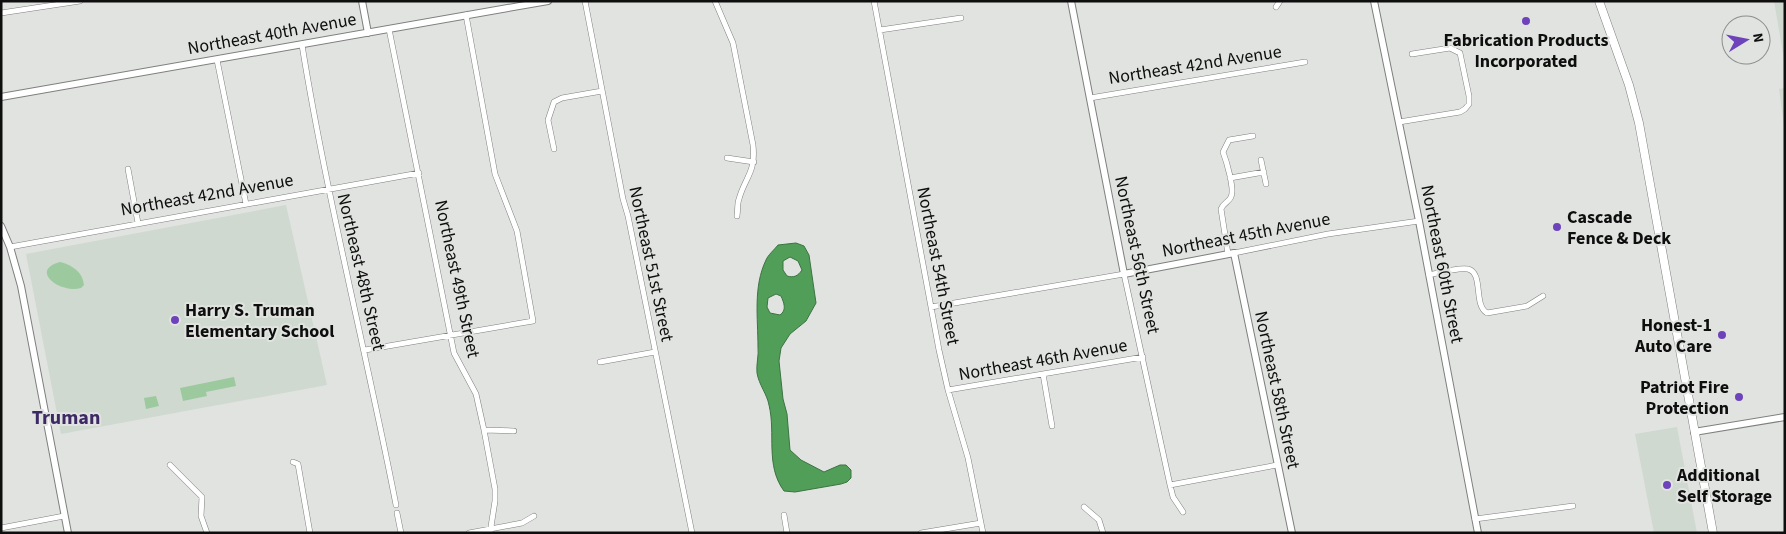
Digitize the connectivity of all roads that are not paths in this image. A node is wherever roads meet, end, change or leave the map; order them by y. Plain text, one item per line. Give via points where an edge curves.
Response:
1 (80, 1) edge
2 (362, 1) edge
3 (548, 1) edge
4 (585, 1) edge
5 (715, 1) edge
6 (874, 1) edge
7 (1071, 1) edge
8 (1280, 1) edge
9 (1374, 1) edge
10 (1599, 1) edge
11 (1276, 7) dead end
12 (1, 13) edge
13 (466, 15) junction
14 (961, 18) dead end
15 (389, 29) junction
16 (880, 30) junction
17 (368, 33) junction
18 (302, 45) junction
19 (1412, 54) dead end
20 (217, 60) junction
21 (1305, 62) dead end
22 (602, 90) junction
23 (1, 97) edge
24 (1090, 98) junction
25 (1398, 122) junction
26 (1253, 136) dead end
27 (554, 149) dead end
28 (727, 158) dead end
29 (1262, 160) dead end
30 (754, 162) junction
31 (128, 169) dead end
32 (1264, 172) junction
33 (419, 173) junction
34 (1230, 178) junction
35 (1266, 184) dead end
36 (328, 188) junction
37 (246, 204) junction
38 (737, 216) dead end
39 (1418, 221) junction
40 (138, 223) junction
41 (1, 226) edge
42 (10, 247) junction
43 (1, 248) edge
44 (1231, 253) junction
45 (1124, 274) junction
46 (1429, 275) junction
47 (1543, 296) dead end
48 (931, 307) junction
49 (451, 336) junction
50 (365, 350) junction
51 (655, 352) junction
52 (1143, 357) junction
53 (600, 362) dead end
54 (1043, 374) junction
55 (948, 390) junction
56 (1785, 417) edge
57 (1052, 426) dead end
58 (484, 430) junction
59 (514, 431) dead end
60 (1694, 432) junction
61 (293, 462) dead end
62 (170, 465) dead end
63 (1277, 465) junction
64 (1170, 484) junction
65 (396, 504) dead end
66 (1573, 506) dead end
67 (1084, 507) dead end
68 (397, 512) dead end
69 (1182, 512) dead end
70 (784, 515) dead end
71 (64, 516) junction
72 (534, 516) dead end
73 (1475, 519) junction
74 (981, 523) junction
75 (1, 528) edge
76 (490, 531) edge
77 (68, 533) edge
78 (207, 533) edge
79 (310, 533) edge
80 (401, 533) edge
81 (469, 533) edge
82 (692, 533) edge
83 (787, 533) edge
84 (921, 533) edge
85 (983, 533) edge
86 (1103, 533) edge
87 (1292, 533) edge
88 (1478, 533) edge
89 (1713, 533) edge

1 - 12 street
2 - 17 street
3 - 13 street, Northeast 40th Avenue
4 - 22 street, Northeast 51st Street
5 - 30 street via 733,43
6 - 16 street, Northeast 54th Street
7 - 24 street, Northeast 56th Street
8 - 11 street
9 - 25 street, Northeast 60th Street
10 - 60 main road via 1639,123
13 - 15 street, Northeast 40th Avenue
13 - 49 street via 495,174 517,231 532,321
14 - 16 street
15 - 17 street, Northeast 40th Avenue
15 - 33 street, Northeast 49th Street
16 - 48 street, Northeast 54th Street
17 - 18 street, Northeast 40th Avenue
18 - 20 street, Northeast 40th Avenue
18 - 36 street, Northeast 48th Street
19 - 25 street via 1450,48 1458,50 1470,96 1468,106 1460,112
20 - 23 street, Northeast 40th Avenue
20 - 37 street
21 - 24 street, Northeast 42nd Avenue
22 - 27 street via 554,102 548,120
22 - 51 street, Northeast 51st Street
24 - 45 street, Northeast 56th Street
25 - 39 street, Northeast 60th Street
26 - 34 street via 1229,140 1223,152
28 - 30 street
29 - 32 street
30 - 38 street via 739,199
31 - 40 street
32 - 34 street
32 - 35 street
33 - 36 street, Northeast 42nd Avenue
33 - 49 street, Northeast 49th Street
34 - 44 street via 1232,195 1222,206 1220,214
36 - 37 street, Northeast 42nd Avenue
36 - 50 street, Northeast 48th Street
37 - 40 street, Northeast 42nd Avenue
39 - 44 street, Northeast 45th Avenue
39 - 46 street, Northeast 60th Street
40 - 42 street, Northeast 42nd Avenue
41 - 42 street
42 - 43 street, Northeast 42nd Avenue
42 - 71 street via 21,286
44 - 45 street, Northeast 45th Avenue
44 - 63 street, Northeast 58th Street
45 - 48 street, Northeast 45th Avenue
45 - 52 street, Northeast 56th Street
46 - 47 street via 1463,269 1471,271 1475,276 1481,308 1488,313 1527,306
46 - 73 street, Northeast 60th Street
48 - 55 street, Northeast 54th Street
49 - 50 street
49 - 58 street, Northeast 49th Street via 454,353 476,394
50 - 65 street, Northeast 48th Street
51 - 53 street
51 - 82 street, Northeast 51st Street
52 - 54 street, Northeast 46th Avenue
52 - 64 street, Northeast 56th Street
54 - 55 street, Northeast 46th Avenue
54 - 57 street
55 - 74 street, Northeast 54th Street via 968,458
56 - 60 street
58 - 59 street
58 - 76 street, Northeast 49th Street via 495,489
60 - 89 main road
61 - 79 street via 298,464
62 - 78 street via 202,497 201,516
63 - 64 street
63 - 87 street, Northeast 58th Street
64 - 69 street, Northeast 56th Street
66 - 73 street
67 - 86 street via 1099,520
68 - 80 street
70 - 83 street
71 - 75 street
71 - 77 street
72 - 76 street via 522,523
73 - 88 street, Northeast 60th Street
74 - 84 street
74 - 85 street, Northeast 54th Street
76 - 81 street

